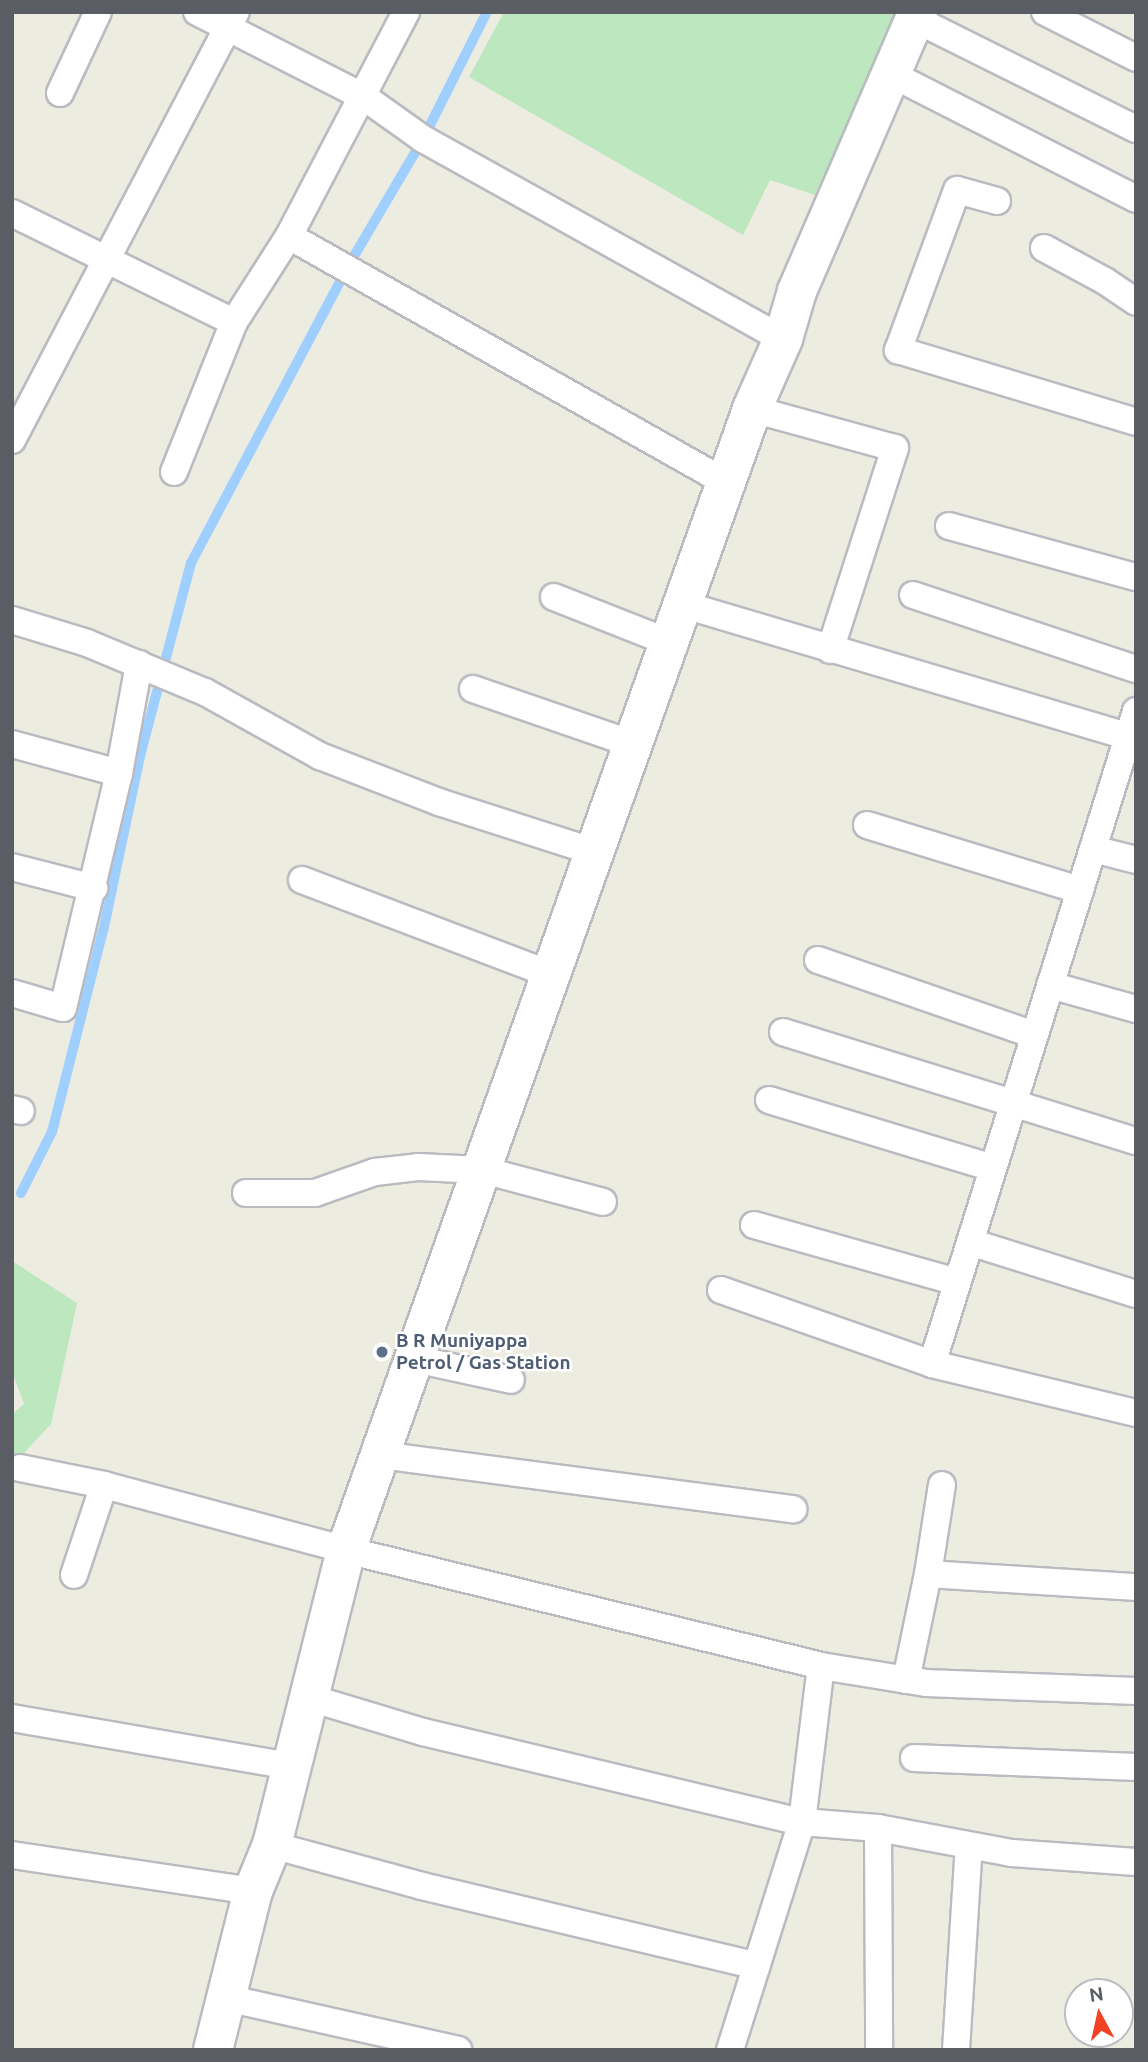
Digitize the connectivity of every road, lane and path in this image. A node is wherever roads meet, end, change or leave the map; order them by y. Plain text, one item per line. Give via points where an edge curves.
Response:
1 (98, 12) edge
2 (197, 12) edge
3 (406, 12) edge
4 (1045, 12) edge
5 (917, 16) edge
6 (232, 21) edge
7 (1136, 58) edge
8 (891, 74) junction
9 (60, 93) dead end
10 (364, 97) junction
11 (1136, 129) edge
12 (1136, 199) edge
13 (997, 201) dead end
14 (12, 213) edge
15 (289, 236) junction
16 (1044, 248) dead end
17 (106, 260) junction
18 (1136, 302) edge
19 (234, 322) junction
20 (783, 340) junction
21 (752, 409) junction
22 (1136, 422) edge
23 (12, 440) edge
24 (174, 472) dead end
25 (727, 482) junction
26 (948, 526) dead end
27 (1136, 577) edge
28 (913, 595) dead end
29 (554, 597) dead end
30 (681, 604) junction
31 (12, 620) edge
32 (668, 642) junction
33 (830, 650) junction
34 (139, 664) junction
35 (1136, 669) edge
36 (473, 689) dead end
37 (1134, 719) edge
38 (12, 744) edge
39 (633, 744) junction
40 (119, 773) junction
41 (867, 825) dead end
42 (1093, 849) junction
43 (595, 852) junction
44 (1136, 860) edge
45 (12, 867) edge
46 (302, 880) dead end
47 (94, 888) junction
48 (1080, 890) junction
49 (818, 960) dead end
50 (552, 975) junction
51 (1050, 985) junction
52 (12, 993) edge
53 (1136, 1009) edge
54 (783, 1032) dead end
55 (1034, 1035) junction
56 (769, 1100) dead end
57 (1013, 1103) junction
58 (1136, 1141) edge
59 (993, 1168) junction
60 (483, 1170) junction
61 (246, 1193) dead end
62 (603, 1202) dead end
63 (754, 1225) dead end
64 (970, 1242) junction
65 (957, 1282) junction
66 (720, 1290) dead end
67 (1136, 1294) edge
68 (415, 1359) junction
69 (932, 1363) junction
70 (510, 1380) dead end
71 (1136, 1413) edge
72 (381, 1455) junction
73 (20, 1468) dead end
74 (104, 1485) junction
75 (942, 1485) dead end
76 (793, 1509) dead end
77 (346, 1550) junction
78 (928, 1574) junction
79 (74, 1575) dead end
80 (1136, 1587) edge
81 (821, 1666) junction
82 (906, 1680) junction
83 (1136, 1691) edge
84 (307, 1697) junction
85 (12, 1717) edge
86 (914, 1758) dead end
87 (289, 1766) junction
88 (1136, 1767) edge
89 (802, 1822) junction
90 (878, 1828) junction
91 (272, 1845) junction
92 (970, 1846) junction
93 (12, 1855) edge
94 (1136, 1862) edge
95 (253, 1891) junction
96 (757, 1966) junction
97 (226, 1998) junction
98 (213, 2050) edge
99 (458, 2050) edge
100 (730, 2050) edge
101 (879, 2050) edge
102 (956, 2050) edge

1 - 9 street
2 - 6 street
3 - 10 street
4 - 7 street
5 - 8 street
5 - 11 street
6 - 10 street
6 - 17 street
8 - 12 street
8 - 20 street via 797,291
10 - 15 street
10 - 20 street via 423,139
13 - 22 street via 957,190 898,349
14 - 17 street
15 - 19 street
15 - 25 street
16 - 18 street
17 - 19 street
17 - 23 street
19 - 24 street
20 - 21 street
21 - 25 street
21 - 33 street via 895,448
25 - 30 street
26 - 27 street
28 - 35 street
29 - 32 street
30 - 32 street
30 - 33 street
31 - 34 street
32 - 39 street
33 - 37 street
34 - 40 street
34 - 43 street via 205,692 320,756 439,802
36 - 39 street
37 - 42 street
38 - 40 street
39 - 43 street
40 - 47 street
41 - 48 street
42 - 44 street
42 - 48 street
43 - 50 street
45 - 47 street
46 - 50 street
47 - 52 street via 63,1008
48 - 51 street
49 - 55 street
50 - 60 street
51 - 53 street
51 - 55 street
54 - 57 street
55 - 57 street
56 - 59 street
57 - 58 street
57 - 59 street
59 - 64 street
60 - 61 street via 418,1167 375,1172 316,1193
60 - 62 street
60 - 68 street
63 - 65 street
64 - 65 street
64 - 67 street
65 - 69 street
66 - 69 street
68 - 70 street
68 - 72 street
69 - 71 street
72 - 76 street
72 - 77 street
73 - 74 street
74 - 77 street
74 - 79 street
75 - 78 street
77 - 81 street
77 - 84 street
78 - 80 street
78 - 82 street
81 - 82 street
81 - 89 street
82 - 83 street
84 - 87 street
84 - 89 street via 423,1732
85 - 87 street
86 - 88 street
87 - 91 street
89 - 90 street
89 - 96 street
90 - 92 street
90 - 101 street
91 - 95 street
91 - 96 street
92 - 94 street
92 - 102 street
93 - 95 street
95 - 97 street
96 - 100 street
97 - 98 street
97 - 99 street

